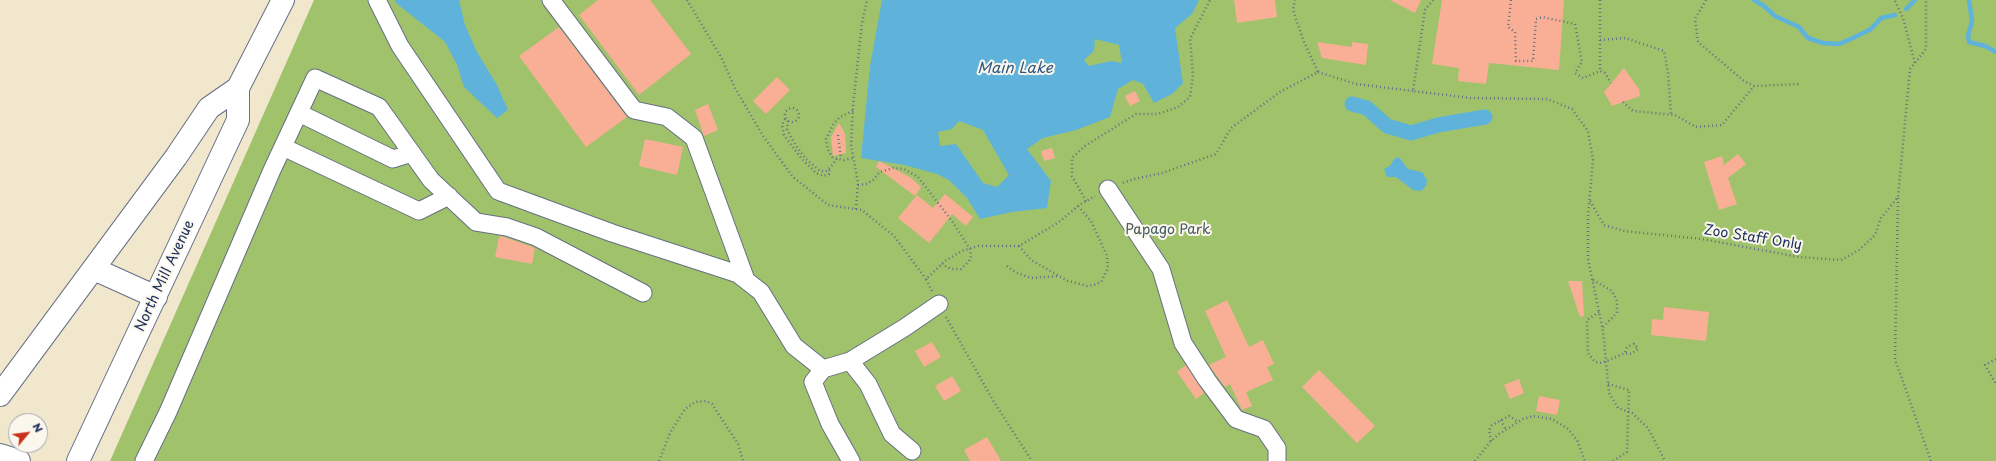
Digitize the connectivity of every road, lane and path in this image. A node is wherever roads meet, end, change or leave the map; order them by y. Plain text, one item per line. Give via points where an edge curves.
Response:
1 (283, 0) edge
2 (377, 0) edge
3 (551, 0) edge
4 (687, 0) edge
5 (866, 0) edge
6 (1210, 0) edge
7 (1295, 0) edge
8 (1433, 0) edge
9 (1511, 0) edge
10 (1600, 0) edge
11 (1706, 0) edge
12 (1926, 0) edge
13 (1895, 1) dead end
14 (1600, 40) junction
15 (1915, 64) junction
16 (1600, 71) junction
17 (1318, 72) junction
18 (1611, 83) dead end
19 (1799, 84) dead end
20 (1754, 86) junction
21 (238, 88) junction
22 (1413, 91) junction
23 (1623, 102) dead end
24 (853, 111) junction
25 (299, 113) junction
26 (1671, 114) junction
27 (786, 120) junction
28 (838, 135) dead end
29 (283, 147) junction
30 (412, 153) junction
31 (853, 158) junction
32 (837, 159) junction
33 (841, 159) junction
34 (830, 168) junction
35 (858, 185) junction
36 (1108, 189) junction
37 (449, 196) junction
38 (1898, 197) junction
39 (1590, 200) junction
40 (1086, 201) junction
41 (1078, 206) junction
42 (856, 209) junction
43 (1019, 246) junction
44 (970, 249) junction
45 (942, 264) junction
46 (1007, 266) dead end
47 (94, 269) junction
48 (1060, 276) junction
49 (926, 279) junction
50 (746, 280) junction
51 (1592, 280) junction
52 (643, 293) dead end
53 (156, 297) junction
54 (939, 304) junction
55 (1599, 312) junction
56 (1602, 327) junction
57 (42, 336) junction
58 (1625, 353) junction
59 (1996, 359) edge
60 (850, 361) junction
61 (1606, 362) junction
62 (0, 368) edge
63 (823, 369) junction
64 (1608, 384) junction
65 (1996, 384) edge
66 (0, 395) edge
67 (1501, 420) junction
68 (1519, 422) junction
69 (1506, 430) junction
70 (1491, 441) junction
71 (912, 451) dead end
72 (0, 455) edge
73 (18, 461) edge
74 (78, 461) edge
75 (144, 461) edge
76 (658, 461) edge
77 (743, 461) edge
78 (851, 461) edge
79 (1032, 461) edge
80 (1277, 461) edge
81 (1475, 461) edge
82 (1586, 461) edge
83 (1613, 461) edge
84 (1666, 461) edge
85 (1931, 461) edge

1 - 21 main road, North Mill Avenue
2 - 50 lane via 400,46 498,190 612,233 738,274
3 - 50 lane via 634,110 667,117 694,138
4 - 42 path via 763,136 793,177 828,205
5 - 24 path
6 - 40 path via 1190,39 1193,74 1190,97 1178,107 1165,112 1136,114 1085,146 1072,158 1072,176
7 - 17 path via 1293,10
8 - 22 path via 1425,10
9 - 16 path via 1508,28 1516,32 1516,61 1533,61 1536,19 1542,17 1575,24 1582,62 1575,73 1583,78
10 - 14 path
11 - 20 path via 1696,19 1698,42 1744,81
12 - 15 path via 1926,49
13 - 15 path via 1903,18
14 - 16 path
14 - 26 path via 1626,38 1664,51
15 - 38 path via 1910,69
16 - 18 path via 1605,73
17 - 22 path via 1356,84
17 - 36 path via 1280,92 1232,128 1216,154
19 - 20 path
20 - 26 path via 1722,126 1696,127
21 - 47 main road, North Mill Avenue via 209,108 176,158
21 - 53 main road, North Mill Avenue via 238,120
22 - 39 path via 1472,98 1547,99 1572,109 1588,131 1593,160
23 - 26 path via 1633,111
24 - 31 path
24 - 32 path via 834,123 826,139 830,156
25 - 29 lane
25 - 30 lane via 393,159
25 - 30 lane via 315,78 379,107
27 - 27 path via 784,115 787,109 793,108 798,111 797,120
27 - 34 path via 786,129 799,150 820,171 827,171
27 - 34 path via 783,121 782,129 796,152 819,175 830,174
28 - 33 path
29 - 37 lane via 419,211
29 - 75 lane via 168,412
30 - 37 lane via 431,180
31 - 33 path
31 - 35 path
32 - 33 path
32 - 34 path
35 - 42 path
35 - 44 path via 870,182 883,170 893,168 911,172 923,183
36 - 40 path
36 - 80 lane via 1161,270 1183,343 1236,419 1264,429 1277,448
37 - 52 lane via 476,222 507,227 536,237
38 - 39 path, Zoo Staff Only via 1881,218 1875,235 1859,250 1841,260 1799,257 1702,239 1624,231 1604,224
38 - 85 path via 1895,359
39 - 51 path via 1588,259
40 - 41 path
41 - 43 path via 1059,222
41 - 48 path via 1091,221 1102,241 1108,268 1101,282 1094,285 1087,286 1068,281
42 - 49 path via 862,210 894,236
43 - 44 path via 978,246
43 - 48 path via 1031,260
44 - 45 path via 962,251
44 - 45 path via 969,261 961,269 951,269
45 - 49 path
46 - 48 path via 1031,278
47 - 53 main road
47 - 57 main road, North Mill Avenue
49 - 54 path
50 - 63 lane via 761,292 794,346
51 - 55 path
51 - 56 path via 1612,291 1617,301 1613,319
53 - 74 main road, North Mill Avenue
54 - 60 lane
54 - 79 path via 990,395
55 - 56 path
55 - 61 path via 1587,320 1587,350 1595,362
56 - 61 path
57 - 62 main road
57 - 66 main road, North Mill Avenue
58 - 58 path via 1628,347 1634,344 1638,349 1632,354
58 - 61 path
59 - 65 path via 1985,365
60 - 63 lane
60 - 71 lane via 868,384 892,434
61 - 64 path
63 - 78 lane via 813,382 830,424
64 - 83 path, bridge via 1629,390 1627,452
64 - 84 path via 1613,402 1618,408 1632,413 1648,428
67 - 68 path via 1511,416
67 - 69 path
67 - 70 path via 1490,427
68 - 69 path
68 - 82 path via 1533,416 1544,416 1560,423 1577,440
69 - 70 path
70 - 81 path
72 - 73 main road
76 - 77 path via 684,409 695,402 706,401 712,404 738,444

